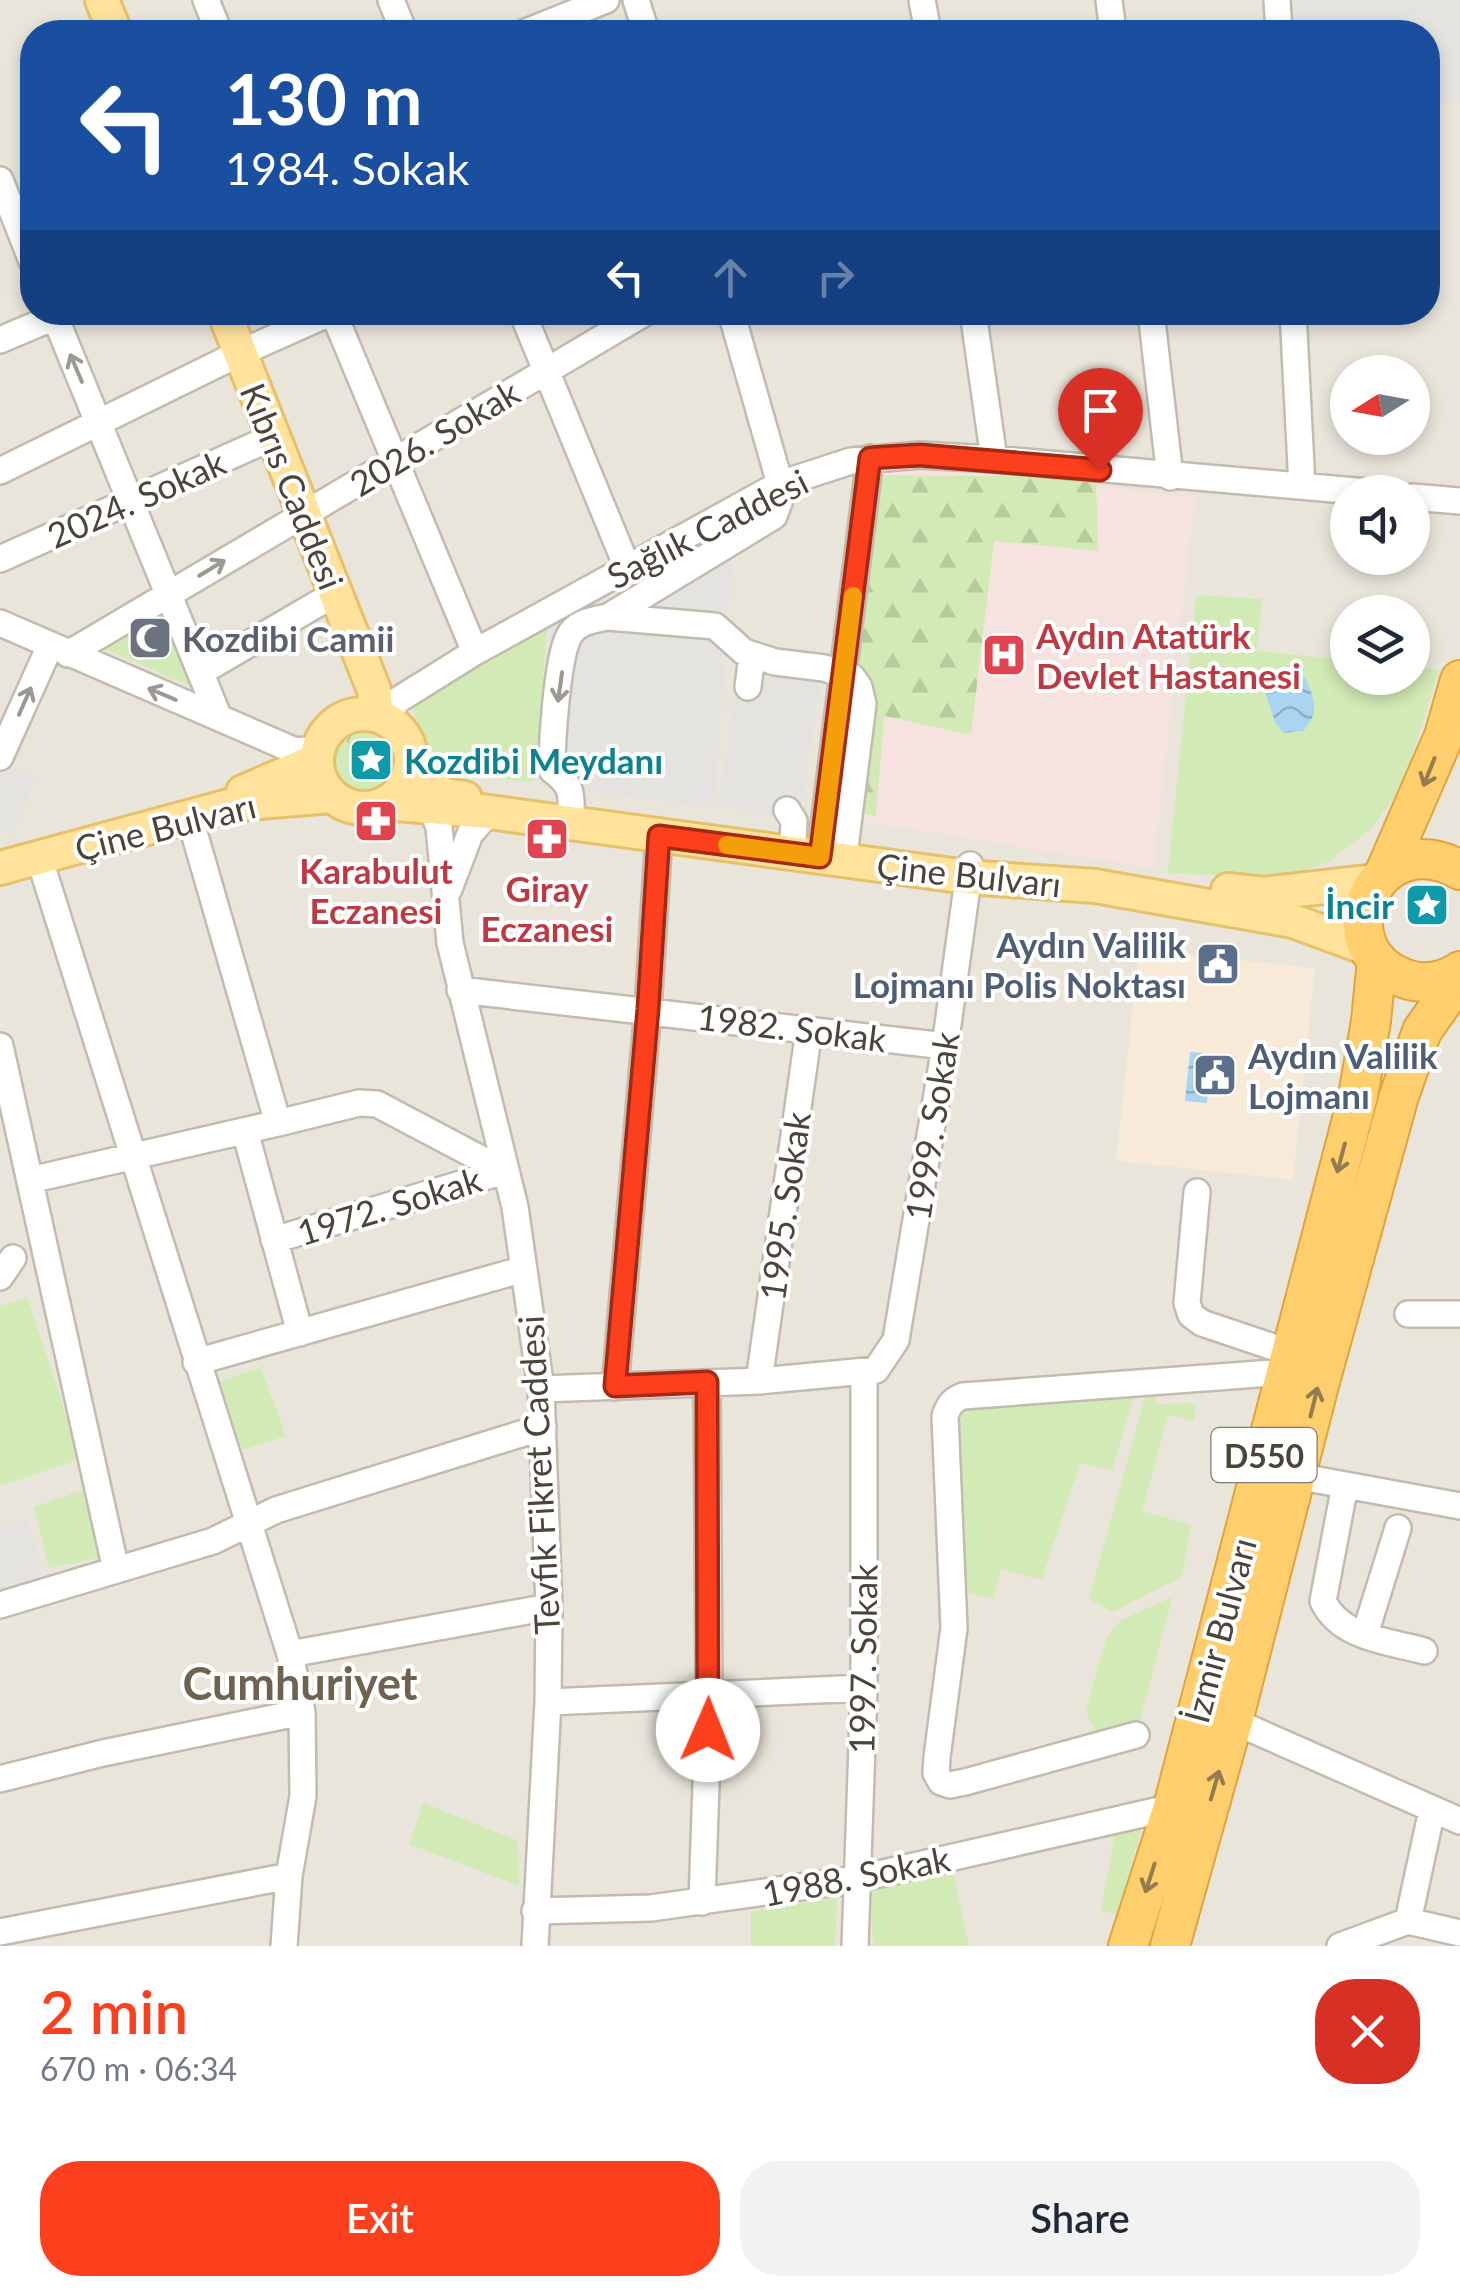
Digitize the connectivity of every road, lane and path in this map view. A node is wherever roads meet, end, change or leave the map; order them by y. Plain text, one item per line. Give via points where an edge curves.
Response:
1 (606, 0) edge
2 (556, 20) edge
3 (0, 180) edge
4 (20, 238) edge
5 (33, 325) edge
6 (62, 325) edge
7 (218, 325) edge
8 (227, 325) edge
9 (304, 325) edge
10 (338, 325) edge
11 (527, 325) edge
12 (624, 325) edge
13 (735, 325) edge
14 (975, 325) edge
15 (1152, 325) edge
16 (1294, 325) edge
17 (0, 340) edge
18 (234, 356) junction
19 (546, 370) junction
20 (99, 424) junction
21 (268, 440) junction
22 (870, 458) junction
23 (994, 459) junction
24 (395, 460) junction
25 (0, 471) edge
26 (1170, 477) junction
27 (780, 484) junction
28 (1302, 486) junction
29 (1330, 489) edge
30 (1430, 498) edge
31 (130, 500) junction
32 (1460, 501) edge
33 (299, 516) junction
34 (0, 558) edge
35 (626, 567) junction
36 (168, 594) junction
37 (332, 595) junction
38 (608, 616) junction
39 (0, 623) edge
40 (59, 650) junction
41 (476, 652) junction
42 (752, 655) junction
43 (201, 672) junction
44 (843, 674) junction
45 (1460, 680) edge
46 (748, 687) dead end
47 (376, 716) junction
48 (218, 718) junction
49 (317, 755) junction
50 (0, 757) edge
51 (410, 768) junction
52 (332, 796) junction
53 (385, 803) junction
54 (432, 806) junction
55 (571, 811) junction
56 (489, 812) junction
57 (189, 816) junction
58 (659, 836) junction
59 (813, 840) junction
60 (39, 857) junction
61 (0, 859) edge
62 (0, 868) edge
63 (1460, 870) edge
64 (969, 871) junction
65 (1381, 877) junction
66 (448, 893) junction
67 (1373, 954) junction
68 (1460, 974) edge
69 (460, 990) junction
70 (648, 1009) junction
71 (809, 1030) junction
72 (0, 1046) edge
73 (944, 1046) junction
74 (278, 1123) junction
75 (245, 1131) junction
76 (133, 1159) junction
77 (504, 1171) junction
78 (30, 1180) junction
79 (1198, 1192) dead end
80 (274, 1240) junction
81 (524, 1269) junction
82 (1408, 1314) dead end
83 (1460, 1314) edge
84 (300, 1332) junction
85 (196, 1362) junction
86 (1288, 1362) junction
87 (870, 1371) junction
88 (758, 1381) junction
89 (707, 1382) junction
90 (615, 1386) junction
91 (541, 1389) junction
92 (543, 1427) junction
93 (1296, 1476) junction
94 (1345, 1485) junction
95 (1460, 1506) edge
96 (251, 1523) junction
97 (1398, 1528) dead end
98 (116, 1570) junction
99 (0, 1604) edge
100 (548, 1607) junction
101 (1365, 1634) junction
102 (1424, 1651) dead end
103 (290, 1654) junction
104 (864, 1688) junction
105 (709, 1696) junction
106 (548, 1702) junction
107 (302, 1712) junction
108 (1233, 1722) junction
109 (1136, 1735) dead end
110 (0, 1779) edge
111 (1173, 1807) junction
112 (1432, 1810) junction
113 (1460, 1821) edge
114 (289, 1876) junction
115 (857, 1879) junction
116 (702, 1902) junction
117 (536, 1911) junction
118 (1408, 1921) junction
119 (0, 1932) edge
120 (1460, 1934) edge
121 (285, 1946) edge
122 (535, 1946) edge
123 (855, 1946) edge
124 (1128, 1946) edge
125 (1170, 1946) edge
126 (1340, 1946) edge

1 - 2 street
3 - 4 street
5 - 17 street
20 -> 6 street
7 - 18 main road, Kıbrıs Caddesi
8 - 18 main road, Kıbrıs Caddesi
9 - 18 street
10 - 24 street
11 - 19 street
12 - 19 street, 2026. Sokak
13 - 27 street
14 - 23 street
15 - 26 street
16 - 28 street
18 - 20 street
18 - 21 main road, Kıbrıs Caddesi
19 - 24 street, 2026. Sokak
19 - 35 street
20 - 25 street
20 - 31 street
21 - 31 street, 2024. Sokak
21 - 33 main road, Kıbrıs Caddesi
22 - 23 street, Sağlık Caddesi
22 - 27 street, Sağlık Caddesi
22 - 44 street
23 - 26 street, Sağlık Caddesi
24 - 33 street, 2026. Sokak
24 - 41 street
26 - 28 street, Sağlık Caddesi
27 - 35 street, Sağlık Caddesi
27 - 38 street via 774,516
28 - 29 street, Sağlık Caddesi
30 - 32 street
31 - 34 street, 2024. Sokak
31 - 36 street
36 -> 33 street, 2026. Sokak
33 - 37 main road, Kıbrıs Caddesi
35 - 41 street, Sağlık Caddesi
36 - 40 street, 2026. Sokak
36 - 43 street
37 - 43 street
37 - 47 main road, Kıbrıs Caddesi via 374,690
38 - 42 street via 715,626
38 -> 55 street via 582,623 569,636 562,667 552,770 572,791
39 - 40 street
48 -> 40 street
50 -> 40 street
41 - 47 street, Sağlık Caddesi
42 - 44 street
42 - 46 street
43 - 48 street
44 - 59 street via 860,687 863,704
45 -> 65 highway, D550 via 1444,736
47 - 49 main road via 334,726
47 - 51 main road via 401,733
48 - 49 street
49 - 52 main road
49 - 61 main road, Çine Bulvarı via 265,784 207,804
51 - 53 main road via 402,790
51 - 55 main road, Çine Bulvarı via 444,794
52 - 53 main road via 360,808
52 - 57 main road, Çine Bulvarı via 236,804
53 - 54 main road, Çine Bulvarı
54 - 56 main road, Çine Bulvarı
54 - 66 street, Tevfik Fikret Caddesi
55 - 59 main road, Çine Bulvarı
56 - 58 main road, Çine Bulvarı
56 - 66 street, Tevfik Fikret Caddesi via 470,834
57 - 60 main road, Çine Bulvarı
57 - 74 street
58 - 59 main road, Çine Bulvarı
58 - 70 street
59 - 64 main road, Çine Bulvarı
60 - 62 main road, Çine Bulvarı
60 - 76 street
63 - 65 highway via 1421,858
64 - 65 main road, Çine Bulvarı via 1074,866 1263,894
64 - 67 main road, Çine Bulvarı via 1293,921
64 - 73 street, 1999. Sokak
65 - 67 highway, D550 via 1364,908 1362,929
66 - 69 street, Tevfik Fikret Caddesi
67 - 68 highway, D550 via 1397,976 1416,982
67 -> 86 highway, İzmir Bulvarı / D550 via 1372,1021 1358,1096
93 -> 68 highway, İzmir Bulvarı / D550 via 1399,1096 1422,1031
69 - 70 street, 1982. Sokak
69 - 77 street, Tevfik Fikret Caddesi
70 - 71 street, 1982. Sokak
70 - 90 street
71 - 73 street, 1982. Sokak
71 - 88 street, 1995. Sokak
72 - 78 street
73 - 87 street, 1999. Sokak via 896,1340
74 - 75 street
74 - 77 street via 377,1104
75 - 76 street
75 - 80 street
76 - 78 street
76 - 85 street
77 - 80 street, 1972. Sokak
77 - 81 street, Tevfik Fikret Caddesi
78 - 98 street
79 - 86 street via 1191,1315
80 - 84 street
81 - 84 street
81 - 91 street, Tevfik Fikret Caddesi
82 - 83 street
84 - 85 street
85 - 96 street
86 - 109 street via 963,1396 948,1407 954,1628 936,1774 950,1785 966,1782
86 - 111 highway, İzmir Bulvarı / D550
87 - 88 street
87 - 104 street, 1997. Sokak
88 - 89 street
89 - 90 street
89 - 105 street
90 - 91 street
91 - 92 street, Tevfik Fikret Caddesi
92 - 96 street
92 - 100 street, Tevfik Fikret Caddesi
93 - 94 street
93 - 108 highway, İzmir Bulvarı / D550
94 - 95 street
94 - 101 street via 1322,1601 1344,1628
96 - 98 street
96 - 103 street
97 - 101 street
98 - 99 street
100 - 103 street
100 - 106 street, Tevfik Fikret Caddesi
101 - 102 street
103 - 107 street
104 - 105 street
104 - 115 street, 1997. Sokak
105 - 106 street
105 - 116 street
106 - 117 street, Tevfik Fikret Caddesi
107 - 110 street
107 - 114 street via 303,1796
108 - 112 street
125 -> 108 highway, İzmir Bulvarı / D550
111 - 115 street, 1988. Sokak
111 -> 124 highway, İzmir Bulvarı / D550
112 - 113 street
112 - 118 street
114 - 119 street
114 - 121 street
115 - 116 street, 1988. Sokak
115 - 123 street, 1997. Sokak
116 - 117 street, 1988. Sokak
117 - 122 street, Tevfik Fikret Caddesi
118 - 120 street
118 - 126 street

